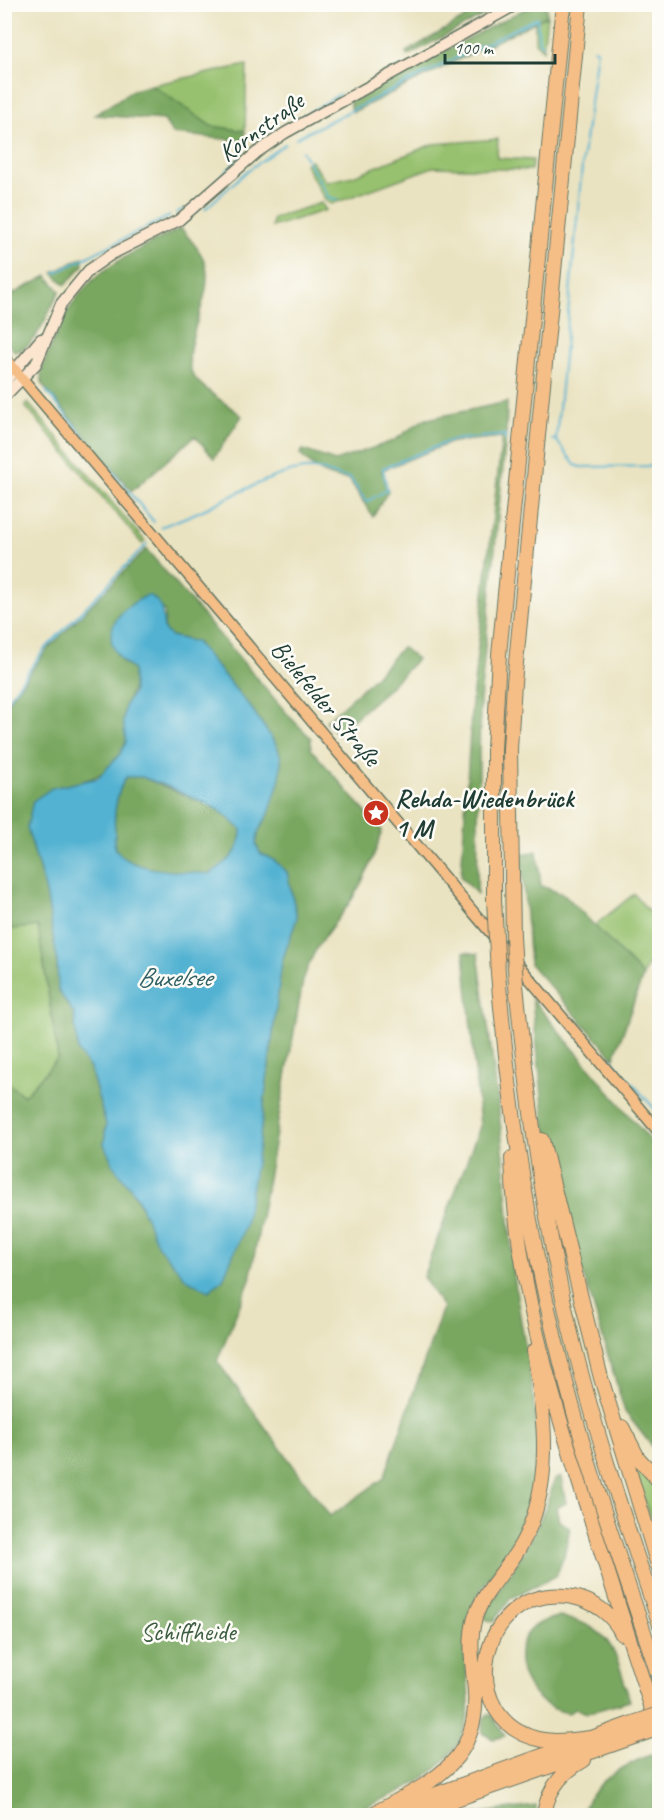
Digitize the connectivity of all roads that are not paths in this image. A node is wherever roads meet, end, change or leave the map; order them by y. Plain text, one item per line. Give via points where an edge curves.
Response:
1 (517, 4) edge
2 (563, 4) edge
3 (580, 4) edge
4 (55, 315) junction
5 (4, 357) edge
6 (15, 370) junction
7 (24, 380) junction
8 (4, 383) edge
9 (4, 397) edge
10 (524, 1066) junction
11 (511, 1102) junction
12 (660, 1133) edge
13 (526, 1286) junction
14 (601, 1378) junction
15 (660, 1482) edge
16 (660, 1572) edge
17 (660, 1625) edge
18 (639, 1669) junction
19 (660, 1681) edge
20 (660, 1714) edge
21 (660, 1730) edge
22 (632, 1731) junction
23 (598, 1737) junction
24 (612, 1745) junction
25 (369, 1815) edge
26 (376, 1815) edge
27 (408, 1815) edge
28 (544, 1815) edge

1 - 4 street, Kornstraße via 285,133 179,220 89,270
2 - 11 highway, bridge via 499,655 494,750 494,900
3 - 10 highway, bridge via 514,683 510,771 513,937
4 - 6 street, Kornstraße
4 - 7 street, Kornstraße via 36,364
5 - 6 main road, Bielefelder Straße
6 - 7 main road, Bielefelder Straße
6 - 8 street, Kornstraße
7 - 9 street, Kornstraße
7 - 12 main road, Bielefelder Straße
10 - 14 highway
10 - 17 highway via 537,1161 570,1329 591,1411
11 - 13 highway via 515,1198
11 - 19 highway via 534,1247 556,1344 577,1423
13 - 18 highway via 567,1444
13 - 25 highway via 540,1391 542,1480 526,1536 484,1597 474,1619 475,1721 467,1745 454,1761 434,1778
14 - 15 highway via 638,1458
14 - 16 highway
18 - 21 highway
18 - 23 highway via 614,1621 595,1605 578,1598 558,1595 530,1601 496,1630 488,1649 485,1676 489,1693 503,1717 524,1734 541,1740
20 - 22 highway, bridge
21 - 22 highway, bridge
22 - 23 highway
22 - 24 highway
23 - 26 highway
24 - 27 highway
24 - 28 highway via 576,1764 561,1777 550,1793

